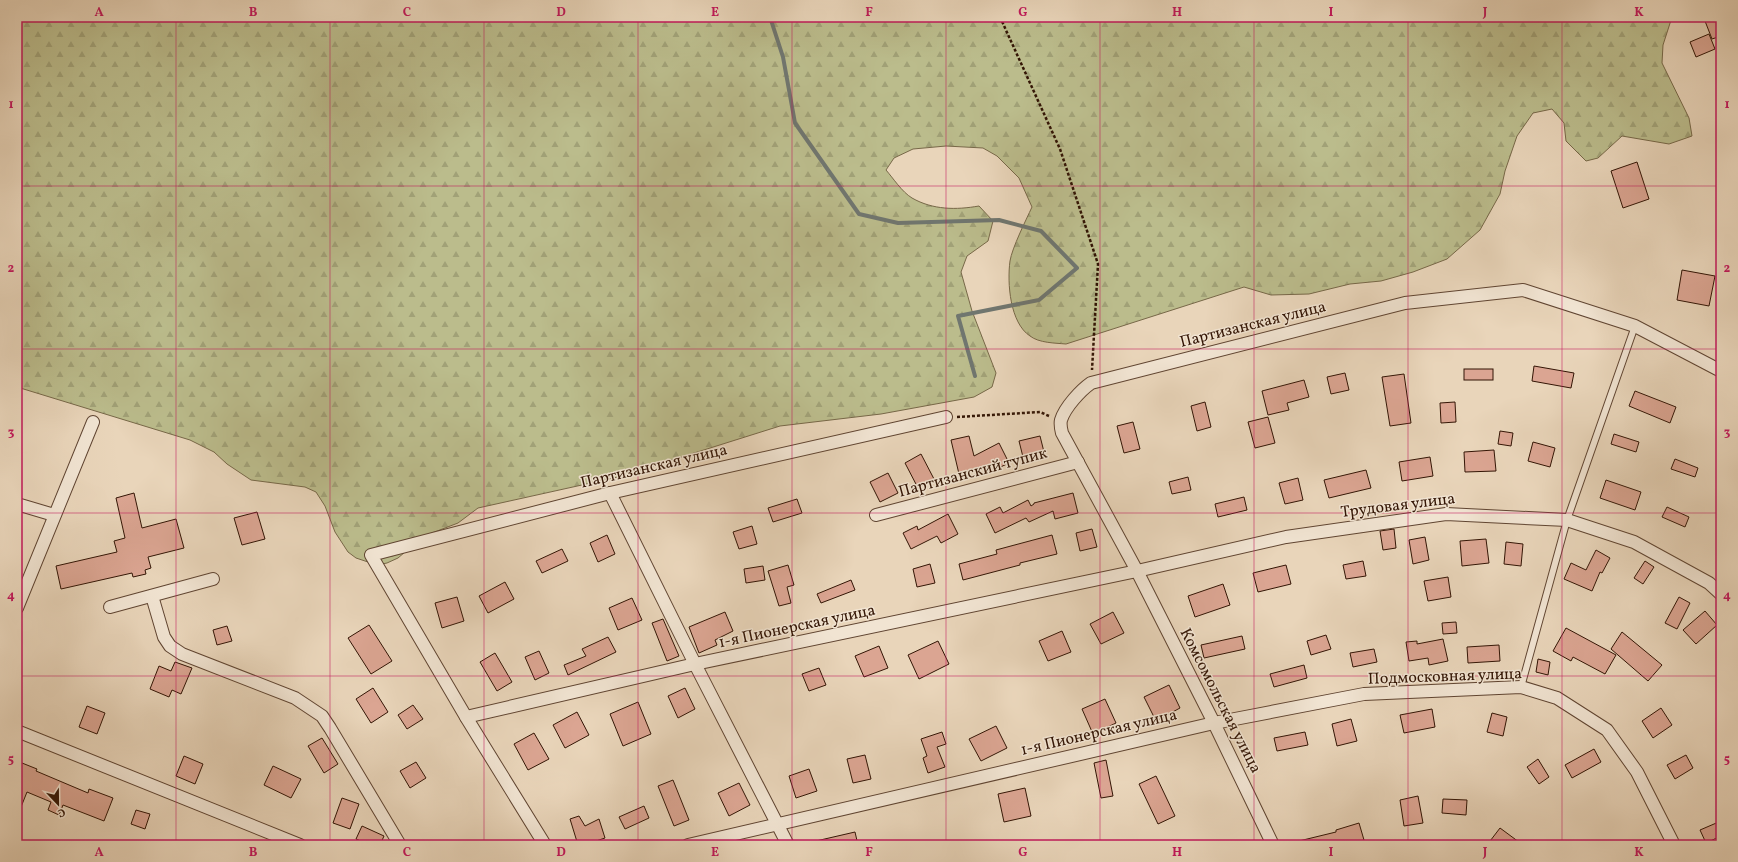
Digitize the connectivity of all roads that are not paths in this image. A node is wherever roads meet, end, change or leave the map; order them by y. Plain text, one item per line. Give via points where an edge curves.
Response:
1 (1636, 326) junction
2 (1721, 371) edge
3 (946, 417) road end
4 (93, 422) dead end
5 (1078, 462) junction
6 (610, 493) junction
7 (17, 504) edge
8 (54, 515) junction
9 (876, 515) dead end
10 (1567, 520) junction
11 (1137, 571) junction
12 (213, 579) dead end
13 (1721, 594) edge
14 (152, 596) junction
15 (110, 607) dead end
16 (17, 608) edge
17 (695, 664) junction
18 (1521, 687) junction
19 (466, 718) junction
20 (1214, 723) junction
21 (17, 731) edge
22 (778, 824) junction
23 (300, 845) edge
24 (400, 845) edge
25 (545, 845) edge
26 (688, 845) edge
27 (788, 845) edge
28 (1273, 845) edge
29 (1674, 845) edge

1 - 2 street, Партизанская улица
1 - 5 street, Партизанская улица via 1523,290 1405,303 1091,382 1082,389 1061,420 1062,433
1 - 10 lane
3 - 6 street, Партизанская улица
4 - 8 street
5 - 9 street, Партизанский тупик
5 - 11 street
6 - 17 street
6 - 19 street, Партизанская улица via 371,555
7 - 8 street
8 - 16 street
10 - 11 street, Трудовая улица via 1446,514 1286,537
10 - 13 street, Трудовая улица via 1634,542 1709,583
10 - 18 lane
11 - 17 street, 1-я Пионерская улица
11 - 20 street, Комсомольская улица
12 - 14 street
14 - 15 street
14 - 24 street via 164,637 170,646 182,654 295,698 322,716
17 - 19 street, 1-я Пионерская улица
17 - 22 street
18 - 20 street, Подмосковная улица via 1364,694
18 - 29 street, Подмосковная улица via 1557,698 1607,730 1637,772
19 - 25 street
20 - 22 street, 1-я Пионерская улица
20 - 28 street, Комсомольская улица
21 - 23 street
22 - 26 street, 1-я Пионерская улица
22 - 27 street

